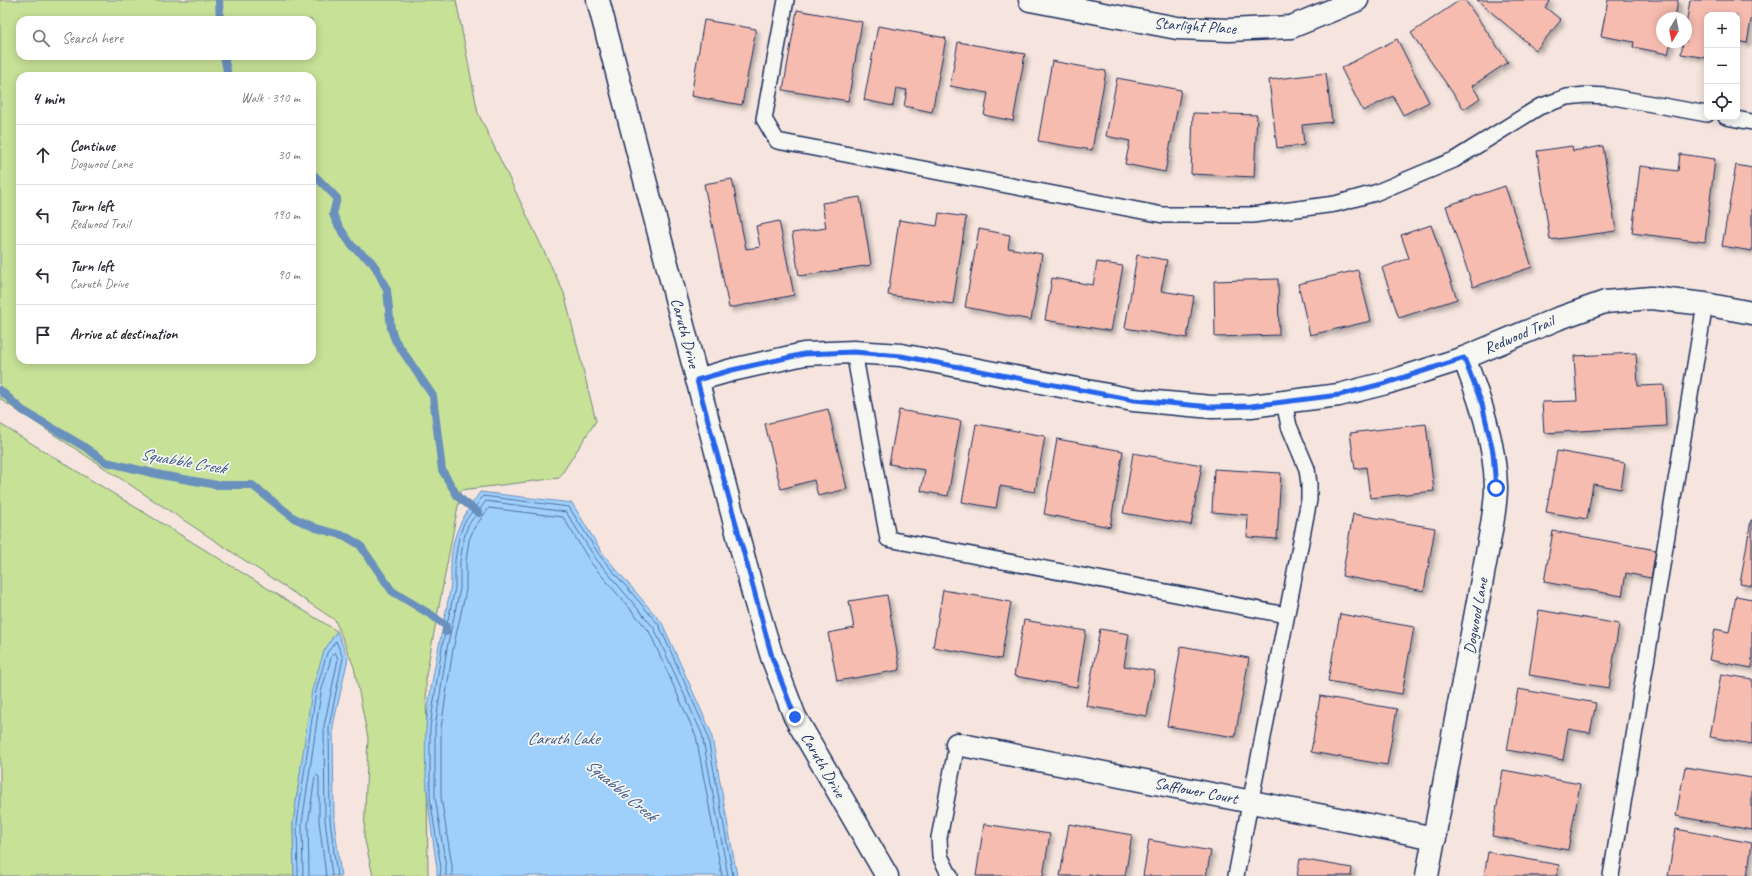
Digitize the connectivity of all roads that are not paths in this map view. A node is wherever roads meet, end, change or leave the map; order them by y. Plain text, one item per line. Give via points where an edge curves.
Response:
1 (598, 0) edge
2 (786, 0) edge
3 (1030, 0) edge
4 (1358, 0) edge
5 (1704, 113) edge
6 (1740, 120) edge
7 (1752, 122) edge
8 (1705, 304) junction
9 (1752, 313) edge
10 (854, 352) junction
11 (1464, 358) junction
12 (697, 380) junction
13 (1284, 402) junction
14 (1286, 615) junction
15 (957, 744) joint
16 (1251, 802) junction
17 (1435, 838) junction
18 (887, 876) edge
19 (950, 876) edge
20 (1236, 876) edge
21 (1428, 876) edge
22 (1611, 876) edge

1 - 12 street, Caruth Drive
2 - 5 lane via 764,119 777,141 1163,215 1252,216 1336,204 1375,193 1454,160 1538,107 1567,97 1608,96
3 - 4 street, Starlight Place via 1176,28 1229,30 1291,27
6 - 7 lane
8 - 9 street, Redwood Trail
8 - 11 street, Redwood Trail via 1651,298 1605,302 1557,318
8 - 22 lane
10 - 12 street, Redwood Trail via 804,354
10 - 13 street, Redwood Trail via 901,356 1149,402 1212,407
10 - 14 lane via 888,539
11 - 13 street, Redwood Trail via 1339,395
11 - 17 street, Dogwood Lane via 1482,404 1491,445 1496,488 1489,542
12 - 18 street, Caruth Drive via 772,657 795,717
13 - 14 lane via 1289,426 1307,469 1309,484 1309,500
14 - 16 lane
15 - 16 street, Safflower Court
15 - 19 lane via 939,838 940,856
16 - 17 street, Safflower Court
16 - 20 lane
17 - 21 street, Dogwood Lane

